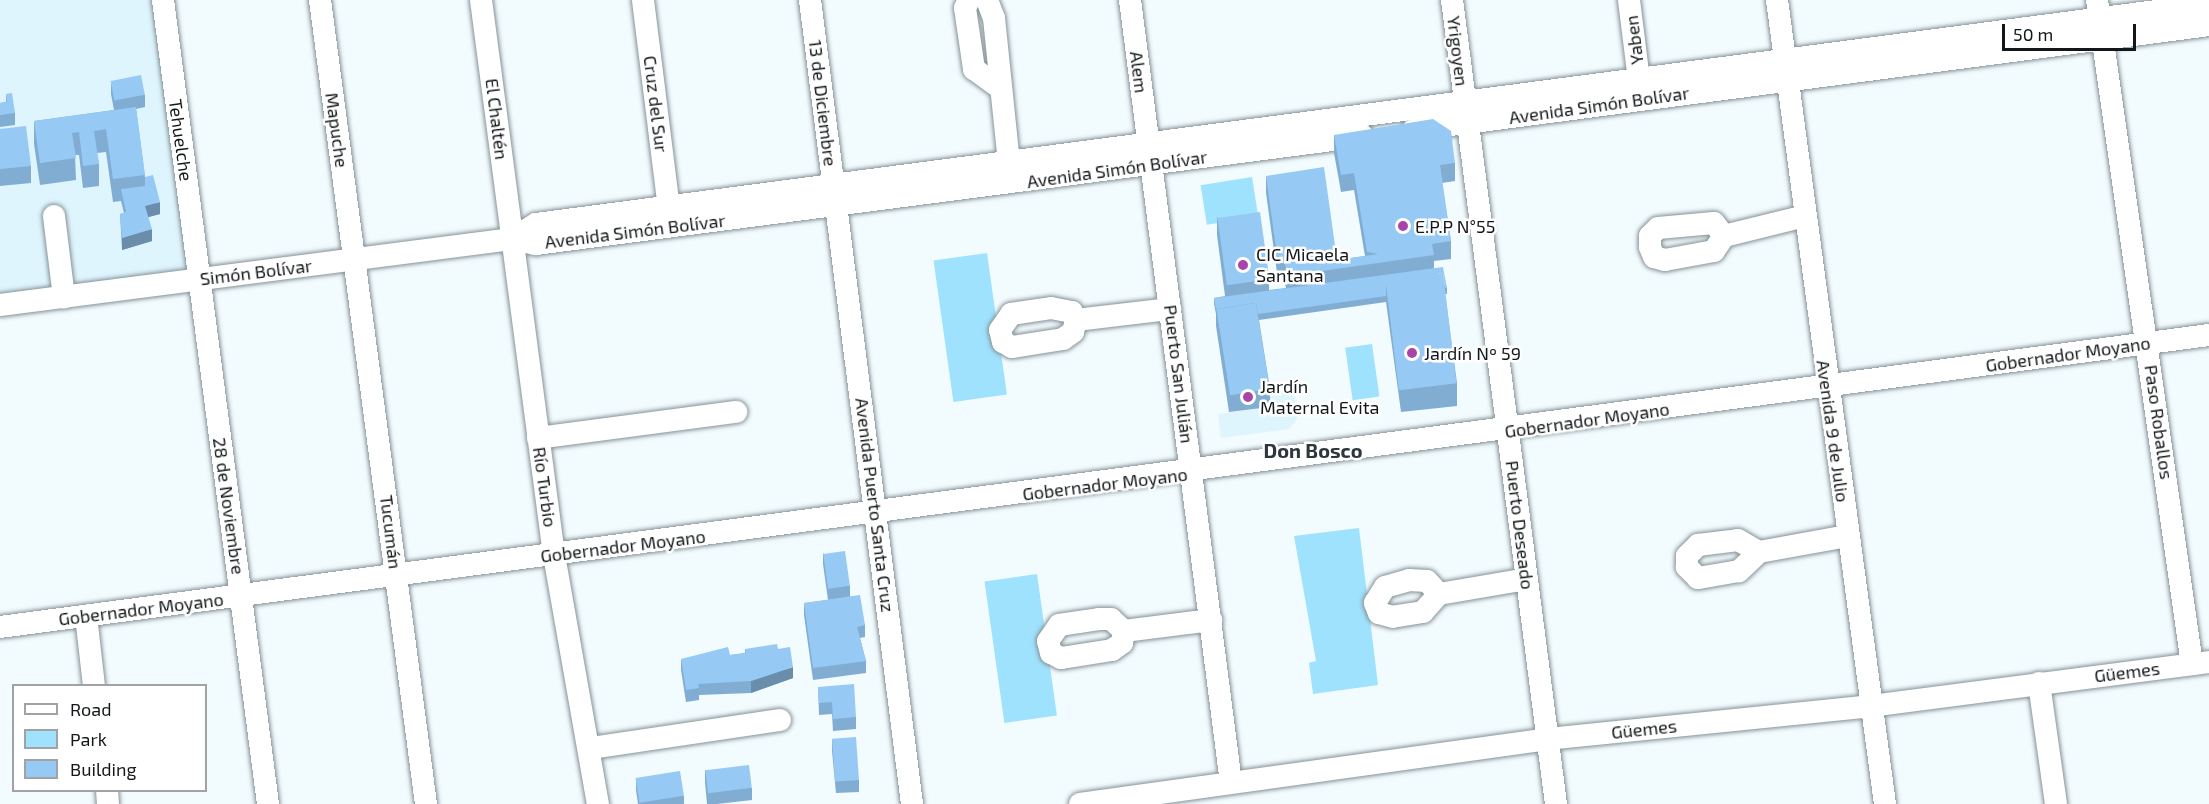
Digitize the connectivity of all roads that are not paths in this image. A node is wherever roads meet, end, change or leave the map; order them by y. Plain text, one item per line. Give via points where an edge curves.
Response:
1 (163, 0) edge
2 (320, 0) edge
3 (481, 0) edge
4 (643, 0) edge
5 (810, 0) edge
6 (969, 0) edge
7 (987, 0) edge
8 (1130, 0) edge
9 (1452, 0) edge
10 (1629, 0) edge
11 (1777, 0) edge
12 (2209, 4) edge
13 (2099, 19) edge
14 (2209, 25) edge
15 (1786, 69) junction
16 (1639, 80) junction
17 (1000, 88) junction
18 (1466, 113) junction
19 (1150, 155) junction
20 (1009, 163) junction
21 (836, 196) junction
22 (669, 208) junction
23 (54, 216) dead end
24 (1805, 216) junction
25 (1724, 236) dead end
26 (512, 239) junction
27 (355, 259) junction
28 (200, 279) junction
29 (64, 297) junction
30 (0, 305) edge
31 (1170, 309) junction
32 (1076, 320) dead end
33 (2209, 335) edge
34 (2148, 344) junction
35 (1827, 387) junction
36 (736, 412) dead end
37 (1508, 431) junction
38 (538, 438) junction
39 (1191, 472) junction
40 (877, 513) junction
41 (1847, 536) junction
42 (1759, 552) dead end
43 (554, 555) junction
44 (396, 576) junction
45 (1527, 579) junction
46 (1439, 594) dead end
47 (241, 596) junction
48 (86, 616) junction
49 (1211, 620) junction
50 (0, 627) edge
51 (1124, 631) dead end
52 (2201, 663) edge
53 (2039, 683) junction
54 (94, 684) edge
55 (1871, 706) junction
56 (780, 720) dead end
57 (1547, 739) junction
58 (591, 748) junction
59 (1231, 783) junction
60 (1186, 797) edge
61 (268, 804) edge
62 (426, 804) edge
63 (598, 804) edge
64 (912, 804) edge
65 (1080, 804) edge
66 (1556, 804) edge
67 (1885, 804) edge
68 (2056, 804) edge

1 - 28 street, Tehuelche
2 - 27 street, Mapuche
3 - 26 street, El Chaltén
4 - 22 street, Cruz del Sur
5 - 21 street, 13 de Diciembre
6 - 17 street via 965,8 974,69
7 - 17 street via 994,18
8 - 19 street, Alem
9 - 18 street, Yrigoyen
10 - 16 street, Yaben
11 - 15 street, Avenida 9 de Julio
12 - 13 street, Avenida Simón Bolívar
13 - 14 street, Avenida Simón Bolívar
13 - 15 street, Avenida Simón Bolívar
13 - 34 street, Paso Roballos
15 - 16 street, Avenida Simón Bolívar
15 - 18 street, Avenida Simón Bolívar
15 - 24 street, Avenida 9 de Julio
16 - 18 street, Avenida Simón Bolívar
17 - 20 street
18 - 19 street, Avenida Simón Bolívar
18 - 37 street, Puerto Deseado
19 - 20 street, Avenida Simón Bolívar
19 - 21 street, Avenida Simón Bolívar
19 - 31 street, Puerto San Julián
20 - 21 street, Avenida Simón Bolívar
21 - 22 street, Avenida Simón Bolívar
21 - 26 street, Avenida Simón Bolívar via 536,244
21 - 40 street, Avenida Puerto Santa Cruz
22 - 26 street, Avenida Simón Bolívar via 536,224
23 - 29 street
24 - 25 street
24 - 35 street, Avenida 9 de Julio
26 - 27 street, Simón Bolívar
26 - 38 street, Río Turbio
27 - 28 street, Simón Bolívar
27 - 44 street, Tucumán
28 - 29 street, Simón Bolívar
28 - 47 street, 28 de Noviembre
29 - 30 street, Simón Bolívar
31 - 32 street
31 - 39 street, Puerto San Julián
33 - 34 street, Gobernador Moyano
34 - 35 street, Gobernador Moyano
34 - 52 street, Paso Roballos
35 - 37 street, Gobernador Moyano
35 - 41 street, Avenida 9 de Julio
36 - 38 street
37 - 39 street, Gobernador Moyano
37 - 45 street, Puerto Deseado
38 - 43 street, Río Turbio
39 - 40 street, Gobernador Moyano
39 - 49 street, Puerto San Julián
40 - 43 street, Gobernador Moyano
40 - 64 street, Avenida Puerto Santa Cruz
41 - 42 street
41 - 55 street, Avenida 9 de Julio
43 - 44 street, Gobernador Moyano
43 - 58 street, Río Turbio
44 - 47 street, Gobernador Moyano
44 - 62 street, Tucumán
45 - 46 street
45 - 57 street, Puerto Deseado
47 - 48 street, Gobernador Moyano
47 - 61 street, 28 de Noviembre
48 - 50 street, Gobernador Moyano
48 - 54 street
49 - 51 street
49 - 59 street, Puerto San Julián
52 - 53 street, Güemes
53 - 55 street, Güemes
53 - 68 street
55 - 57 street, Güemes
55 - 67 street, Avenida 9 de Julio
56 - 58 street
57 - 59 street, Güemes
57 - 66 street, Puerto Deseado
58 - 63 street, Río Turbio
59 - 60 street, Güemes
60 - 65 street, Güemes

